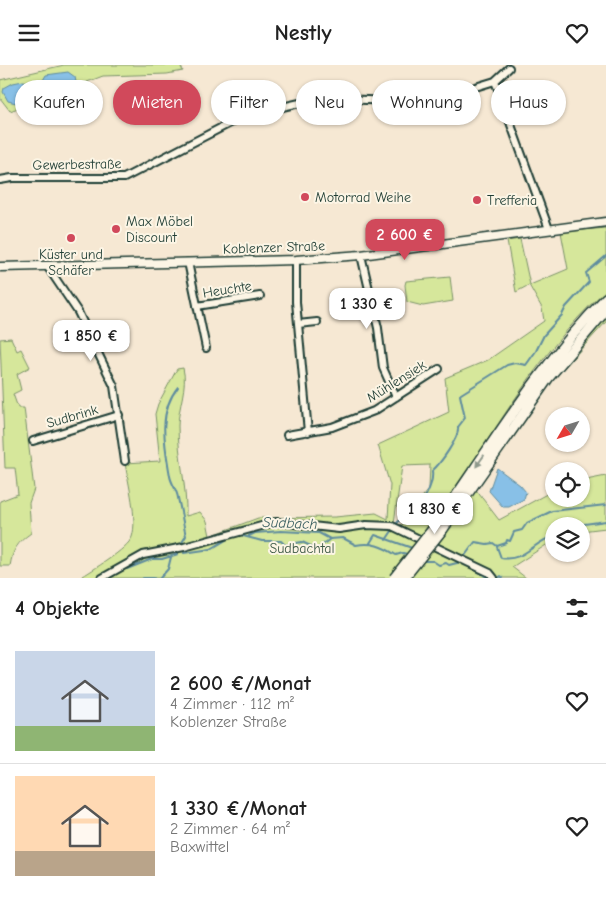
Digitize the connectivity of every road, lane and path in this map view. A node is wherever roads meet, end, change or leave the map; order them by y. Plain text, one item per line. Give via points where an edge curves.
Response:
1 (509, 68) dead end
2 (496, 80) edge
3 (491, 82) edge
4 (511, 125) edge
5 (0, 180) edge
6 (606, 222) edge
7 (549, 229) junction
8 (361, 255) junction
9 (296, 260) junction
10 (188, 263) junction
11 (47, 266) junction
12 (0, 267) edge
13 (260, 296) dead end
14 (606, 298) edge
15 (197, 306) junction
16 (606, 309) edge
17 (317, 322) dead end
18 (298, 324) junction
19 (206, 348) dead end
20 (440, 369) dead end
21 (396, 397) junction
22 (119, 415) junction
23 (308, 432) junction
24 (287, 435) dead end
25 (33, 441) dead end
26 (125, 461) dead end
27 (440, 527) junction
28 (102, 578) edge
29 (394, 578) edge
30 (404, 578) edge
31 (494, 578) edge

1 - 2 street, Gewerbestraße
3 - 5 street, Gewerbestraße via 433,100 322,98 297,102 238,119 124,178
4 - 7 street
6 - 7 main road, Koblenzer Straße
7 - 8 main road, Koblenzer Straße
8 - 9 main road, Koblenzer Straße
8 - 21 street via 378,328 383,368
9 - 10 main road, Koblenzer Straße
9 - 18 street
10 - 11 main road, Koblenzer Straße
10 - 15 street, Heuchte
11 - 12 main road, Koblenzer Straße
11 - 22 street via 78,311 114,386
13 - 15 street, Heuchte
14 -> 27 highway via 542,372
15 - 19 street, Heuchte
16 - 27 highway via 549,377
17 - 18 street
18 - 23 street
20 - 21 street, Mühlensiek
21 - 23 street, Mühlensiek via 374,411 332,427
22 - 25 street, Sudbrink
22 - 26 street
23 - 24 street, Mühlensiek
27 - 29 highway, bridge
27 - 30 highway, bridge
28 - 31 street via 143,555 276,522 339,529 392,526 490,573

